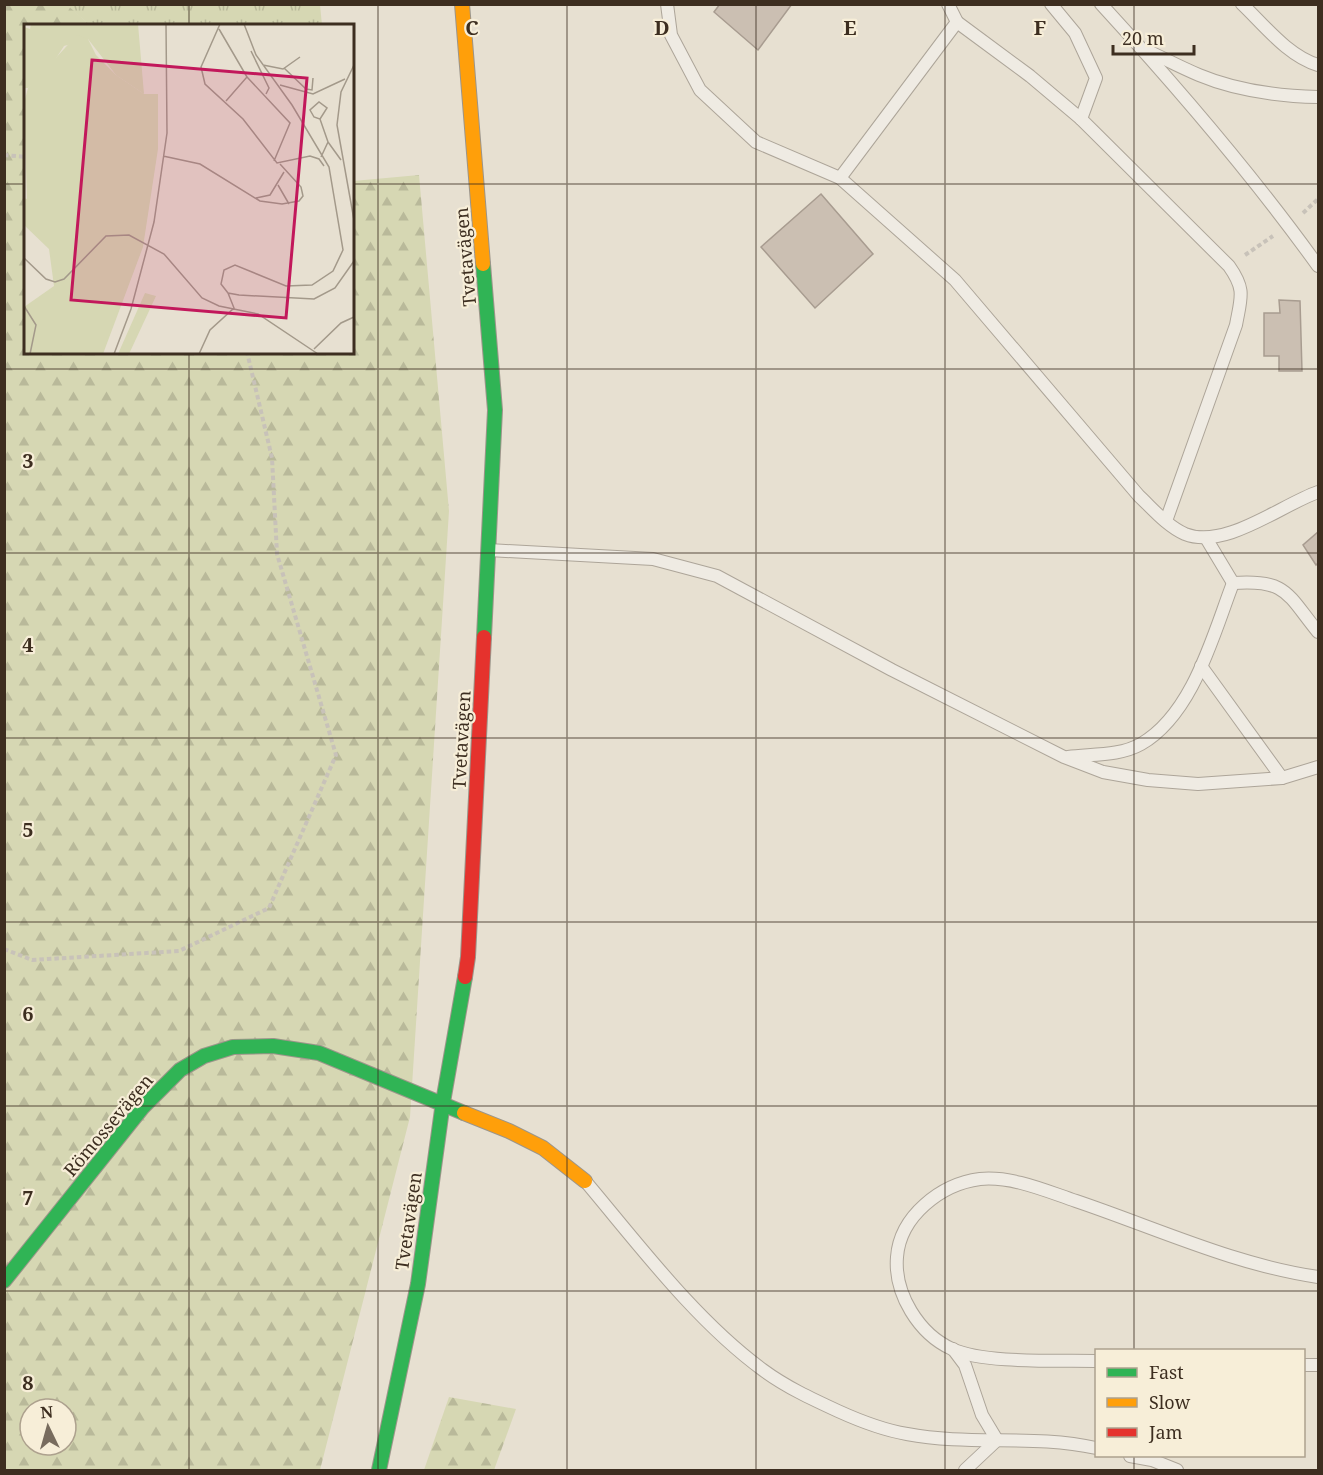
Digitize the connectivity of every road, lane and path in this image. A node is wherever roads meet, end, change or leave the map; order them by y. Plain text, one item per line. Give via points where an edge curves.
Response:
1 (462, 4) edge
2 (668, 4) edge
3 (948, 4) edge
4 (1051, 4) edge
5 (1101, 4) edge
6 (1242, 4) edge
7 (957, 22) junction
8 (1142, 48) junction
9 (1318, 65) edge
10 (1318, 97) edge
11 (1081, 119) junction
12 (4, 154) edge
13 (24, 157) edge
14 (840, 178) junction
15 (1318, 266) edge
16 (248, 354) edge
17 (1318, 492) edge
18 (1166, 521) junction
19 (1206, 538) junction
20 (488, 550) junction
21 (1233, 582) junction
22 (1318, 632) edge
23 (1201, 666) junction
24 (1064, 757) junction
25 (1318, 767) edge
26 (1282, 778) junction
27 (4, 949) edge
28 (443, 1102) junction
29 (585, 1181) joint
30 (1318, 1277) edge
31 (4, 1281) edge
32 (953, 1349) junction
33 (1095, 1361) edge
34 (997, 1440) junction
35 (1095, 1448) edge
36 (1139, 1457) edge
37 (379, 1470) edge
38 (965, 1470) edge
39 (1177, 1470) edge

1 - 20 main road, Tvetavägen via 495,410
2 - 14 lane via 671,35 700,90 756,142
3 - 7 lane
4 - 11 lane via 1075,33 1096,78
5 - 8 lane
6 - 9 lane via 1298,56
7 - 11 lane
7 - 14 lane
8 - 10 lane via 1200,76 1247,90
8 - 15 lane via 1245,169
11 - 18 lane via 1229,266 1240,282 1236,325
12 - 13 path
14 - 18 lane via 955,280 1139,496
16 - 27 path via 272,458 277,554 336,754 270,908 179,951 32,960
17 - 19 lane via 1256,522
18 - 19 lane via 1185,534
19 - 21 lane
20 - 24 lane via 653,559 717,576
20 - 28 main road, Tvetavägen via 468,957
21 - 22 lane via 1270,583 1284,590
21 - 23 lane
23 - 24 lane via 1174,714 1140,745 1118,752
23 - 26 lane
24 - 26 lane via 1103,772 1148,780 1198,784
25 - 26 lane
28 - 29 main road, Römossevägen via 543,1148
28 - 31 main road, Römossevägen via 319,1053 273,1046 233,1047 204,1056 180,1070 143,1107
28 - 37 main road, Tvetavägen via 418,1284
29 - 34 lane via 720,1334 762,1370 801,1395 860,1421 906,1434
30 - 32 lane via 1258,1265 1030,1186 980,1179 934,1196 916,1212 897,1256 898,1281 917,1320 933,1337
32 - 33 lane via 979,1356
32 - 34 lane via 965,1365 982,1415
34 - 35 lane via 1052,1441
34 - 38 lane
36 - 39 lane

